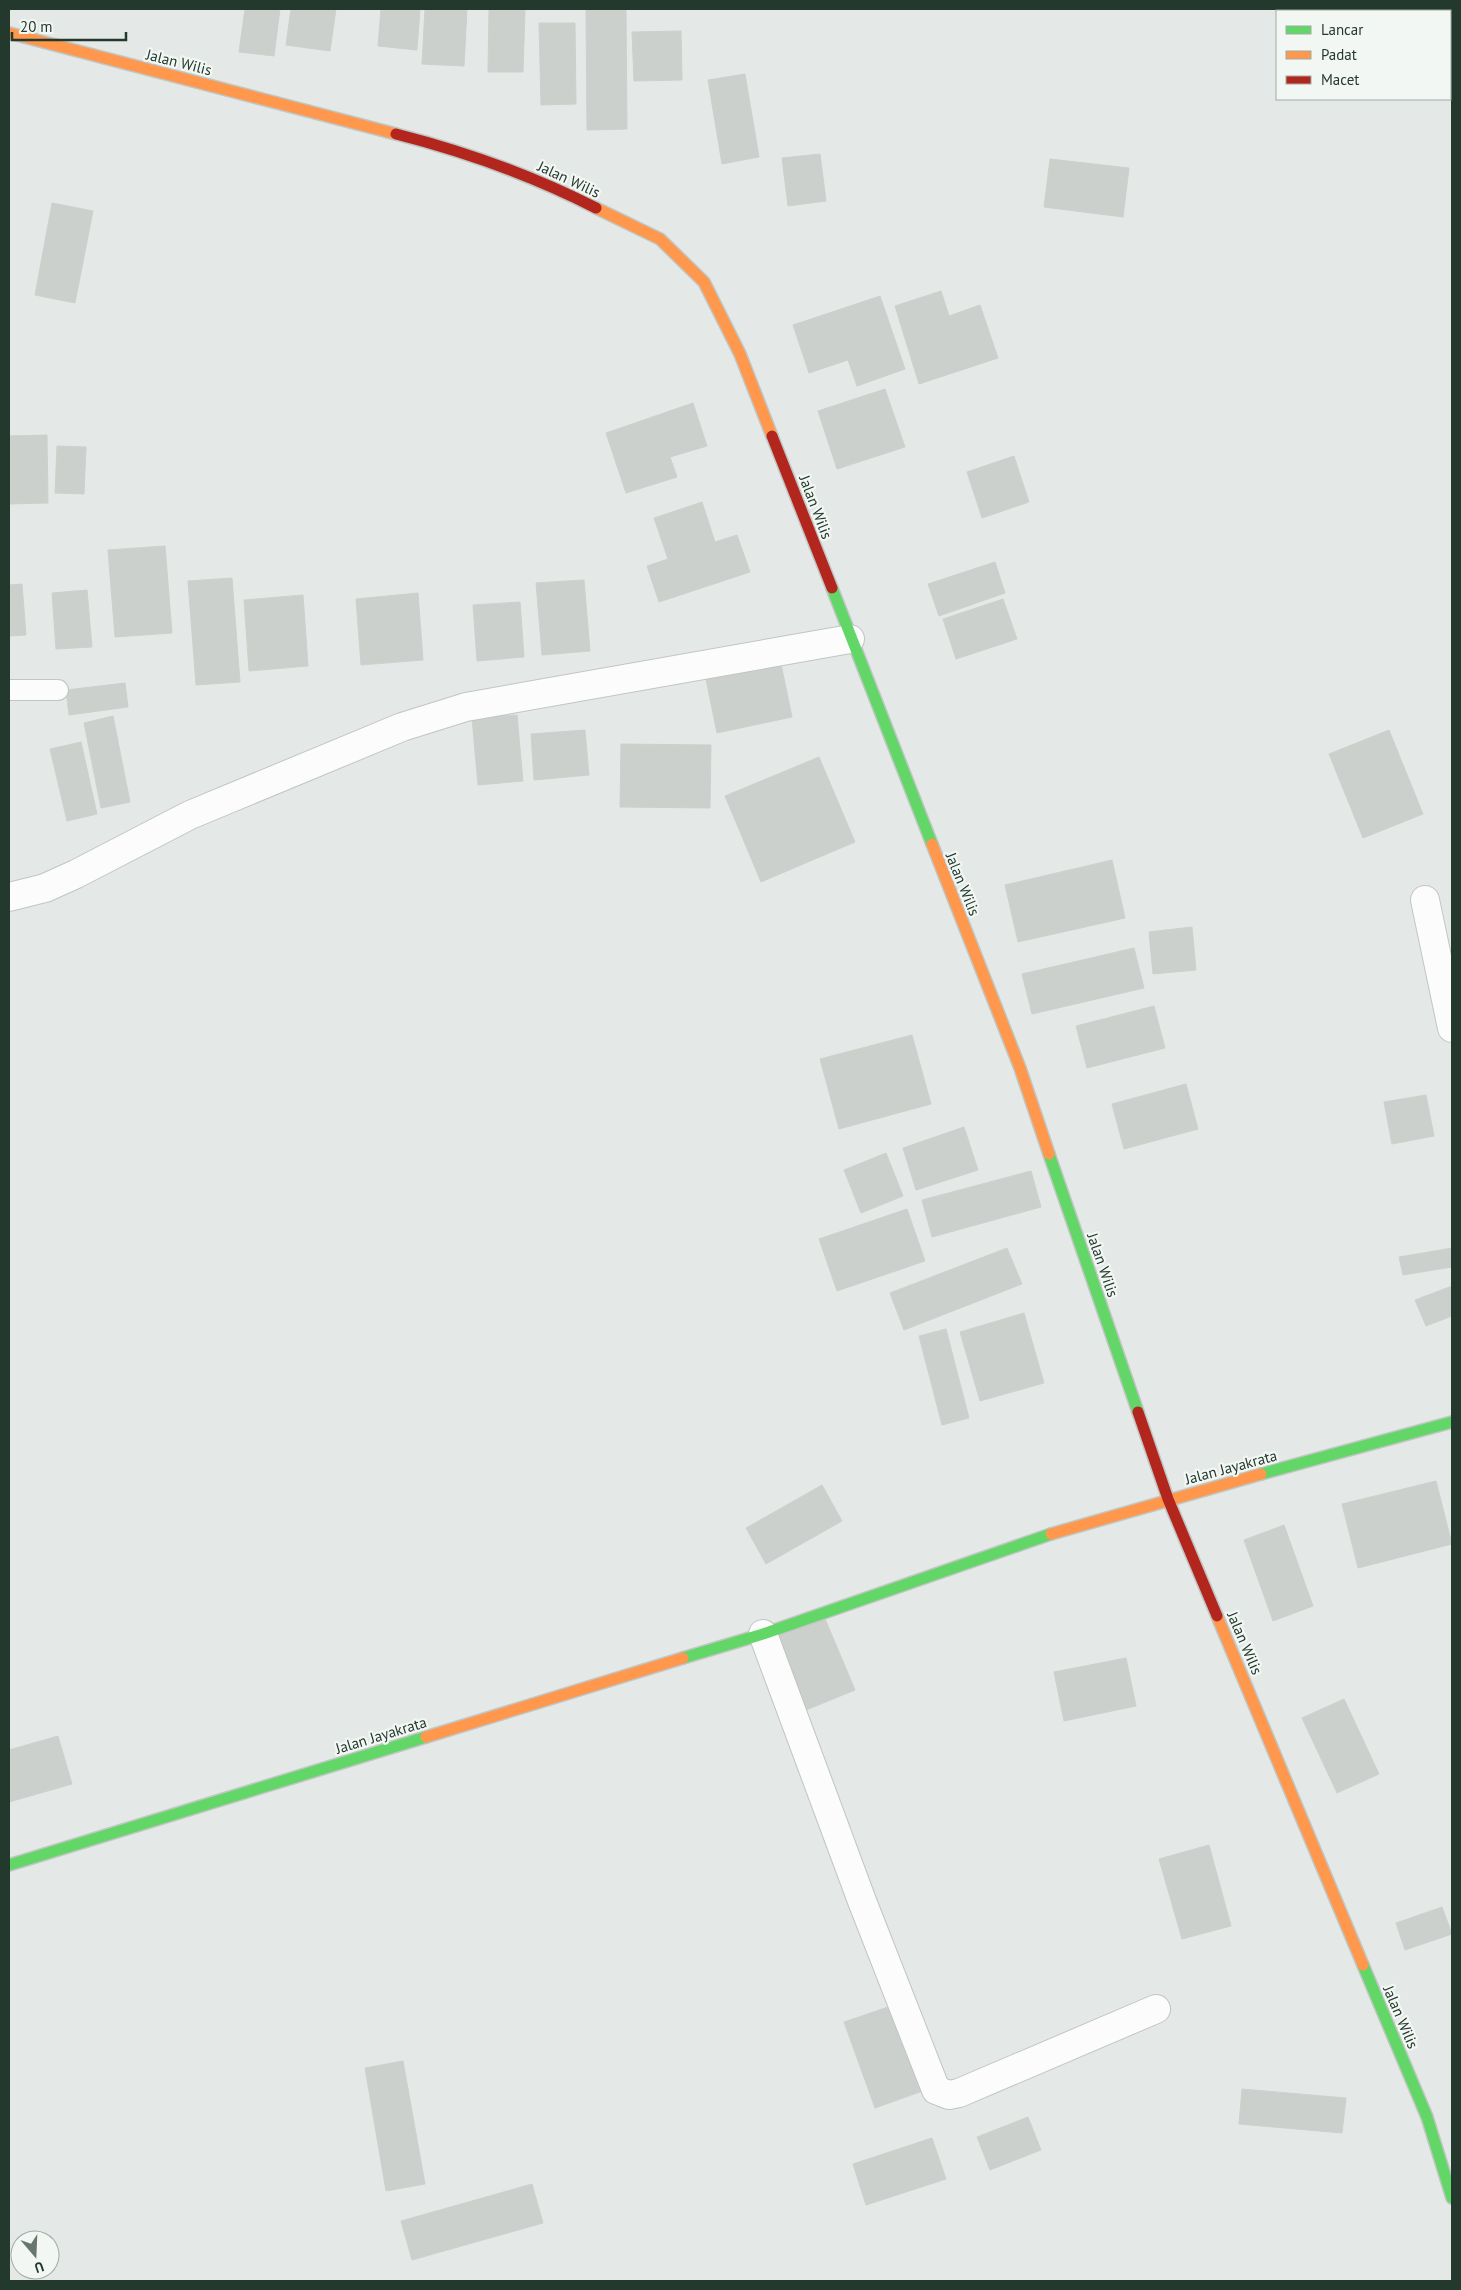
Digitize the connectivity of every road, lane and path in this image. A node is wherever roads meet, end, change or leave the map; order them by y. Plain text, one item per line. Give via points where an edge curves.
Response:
1 (9, 33) edge
2 (850, 639) junction
3 (9, 690) edge
4 (58, 690) dead end
5 (9, 897) edge
6 (1425, 900) dead end
7 (1452, 1028) edge
8 (1452, 1422) edge
9 (1168, 1499) junction
10 (763, 1634) junction
11 (9, 1865) edge
12 (1156, 2009) dead end
13 (1452, 2198) edge

1 - 2 street, Jalan Wilis via 458,150 549,184 660,239 704,282 740,354
2 - 5 street via 466,707 365,742 190,816 45,888
2 - 9 street, Jalan Wilis via 1020,1068
3 - 4 lane
6 - 7 street
8 - 9 street, Jalan Jayakrata
9 - 10 street, Jalan Jayakrata via 1019,1544
9 - 13 street, Jalan Wilis via 1427,2117
10 - 11 street, Jalan Jayakrata
10 - 12 street via 936,2090 949,2095 959,2093

